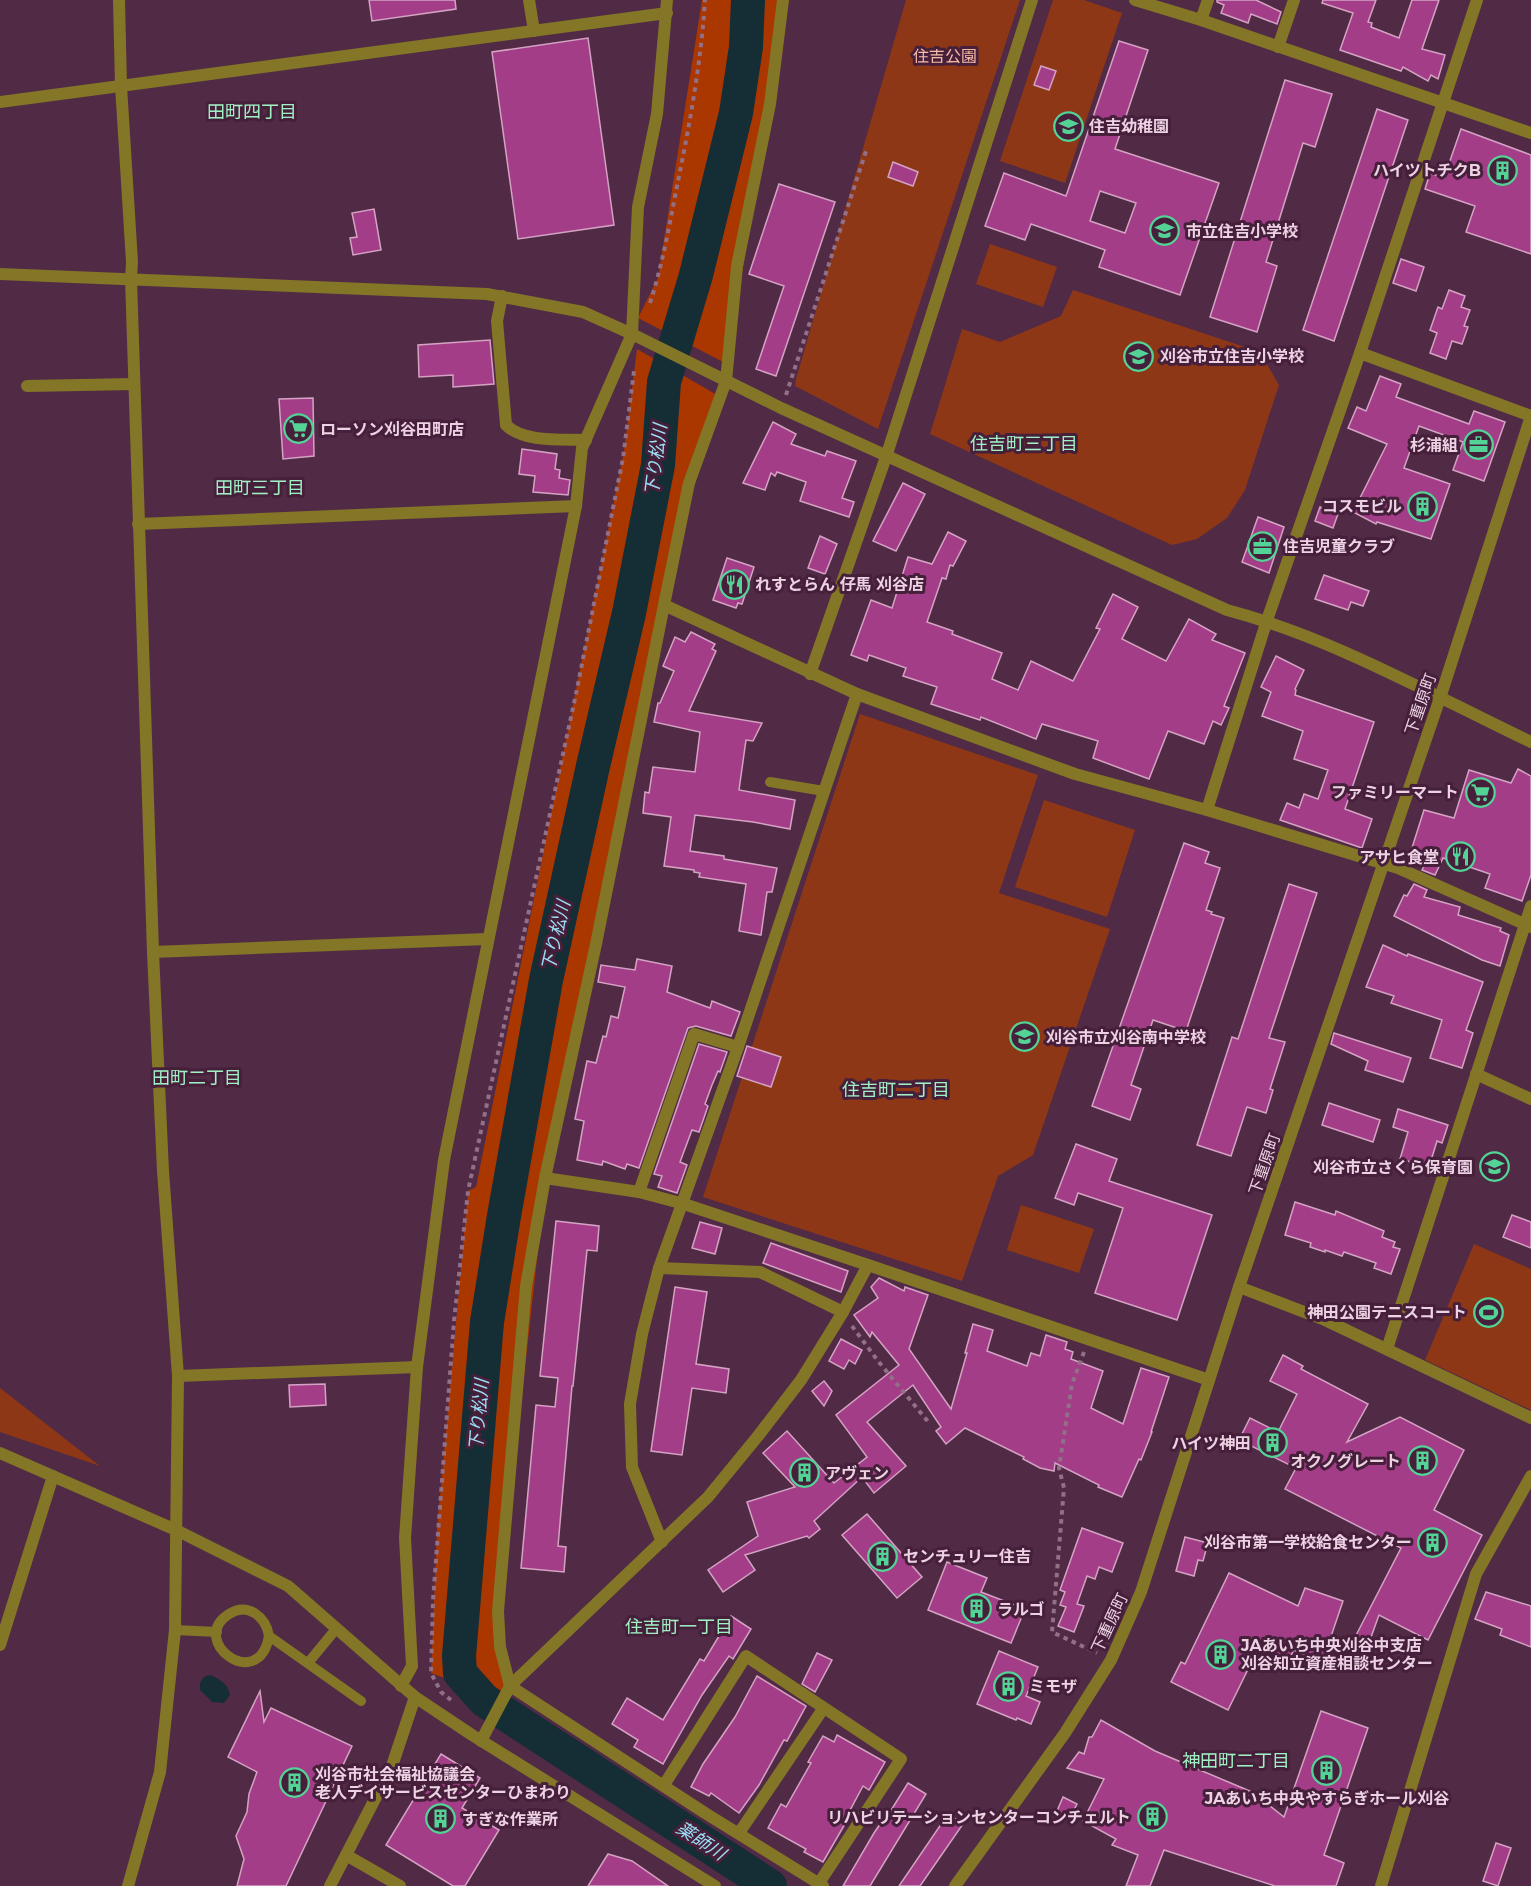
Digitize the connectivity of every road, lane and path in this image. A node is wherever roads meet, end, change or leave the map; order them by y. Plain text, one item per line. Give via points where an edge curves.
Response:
1 (119, 0) edge
2 (529, 0) edge
3 (667, 0) edge
4 (705, 0) edge
5 (783, 0) edge
6 (1032, 0) edge
7 (1135, 0) edge
8 (1208, 0) edge
9 (1294, 0) edge
10 (1477, 0) edge
11 (667, 13) junction
12 (1201, 20) junction
13 (534, 31) junction
14 (1278, 47) junction
15 (121, 86) junction
16 (0, 102) edge
17 (1442, 102) junction
18 (1531, 133) edge
19 (867, 148) dead end
20 (0, 274) edge
21 (131, 279) junction
22 (502, 296) junction
23 (649, 308) dead end
24 (635, 336) junction
25 (1360, 352) junction
26 (726, 381) junction
27 (134, 384) junction
28 (27, 386) dead end
29 (781, 408) junction
30 (1531, 416) edge
31 (586, 440) junction
32 (887, 454) junction
33 (576, 506) junction
34 (138, 525) junction
35 (664, 605) junction
36 (1267, 620) junction
37 (810, 674) junction
38 (856, 694) junction
39 (1440, 698) junction
40 (1531, 742) edge
41 (770, 782) dead end
42 (824, 791) junction
43 (1207, 810) junction
44 (1383, 864) junction
45 (1531, 906) edge
46 (1528, 926) edge
47 (487, 939) junction
48 (153, 952) junction
49 (738, 1047) junction
50 (1476, 1074) junction
51 (1531, 1100) edge
52 (545, 1179) junction
53 (639, 1192) junction
54 (684, 1204) junction
55 (868, 1265) junction
56 (659, 1268) junction
57 (1239, 1287) junction
58 (843, 1312) junction
59 (1088, 1340) junction
60 (1387, 1349) junction
61 (417, 1366) junction
62 (178, 1376) junction
63 (1209, 1380) junction
64 (1531, 1418) edge
65 (930, 1424) dead end
66 (0, 1453) edge
67 (53, 1476) junction
68 (1531, 1476) edge
69 (176, 1530) junction
70 (662, 1542) junction
71 (336, 1629) junction
72 (175, 1630) junction
73 (217, 1632) junction
74 (269, 1636) junction
75 (0, 1645) edge
76 (1111, 1660) junction
77 (308, 1663) junction
78 (401, 1686) junction
79 (510, 1686) junction
80 (415, 1697) junction
81 (361, 1701) dead end
82 (456, 1705) dead end
83 (823, 1708) junction
84 (481, 1741) junction
85 (664, 1785) junction
86 (738, 1833) junction
87 (346, 1855) junction
88 (821, 1884) edge
89 (396, 1885) edge
90 (128, 1886) edge
91 (330, 1886) edge
92 (716, 1886) edge
93 (955, 1886) edge
94 (1381, 1886) edge

1 - 15 street
2 - 13 street
3 - 11 street
4 - 23 path via 686,146
5 - 26 street via 770,104 737,266
6 - 32 street
7 - 12 street
8 - 12 street
9 - 14 street
10 - 17 street
11 - 13 street
11 - 24 street via 657,114 638,207
12 - 14 street
13 - 15 street
14 - 17 street
15 - 16 street
15 - 21 street
17 - 18 street
17 - 25 street
19 - 29 path
20 - 21 street
21 - 22 street
21 - 27 street
22 - 24 street via 583,312
22 - 31 street via 497,321 506,425 514,433 560,442
24 - 26 street
24 - 31 street
24 - 82 path via 623,458 468,1191 437,1529 431,1673 441,1692
25 - 30 street
25 - 36 street
26 - 29 street
26 - 35 street via 689,483
27 - 28 street
27 - 34 street
29 - 32 street
30 - 39 street, 下重原町
31 - 33 street
32 - 36 street via 1227,610
32 - 37 street
33 - 34 street
33 - 47 street
34 - 48 street
35 - 37 street
35 - 52 street
36 - 39 street
36 - 43 street
37 - 38 street
38 - 42 street
38 - 43 street via 1075,774
39 - 40 street
39 - 44 street, 下重原町
41 - 42 lane
42 - 49 street
43 - 44 street
44 - 46 street
44 - 57 street, 下重原町
45 - 46 street
46 - 50 street
47 - 48 street
47 - 61 street via 444,1160
48 - 62 street
49 - 53 street via 694,1034
49 - 54 street
50 - 51 street
50 - 60 street
52 - 53 street
52 - 79 street via 526,1286 498,1611 500,1647
53 - 54 street
54 - 55 street
54 - 56 street
55 - 58 street
55 - 59 street
56 - 58 street via 760,1272
56 - 70 street via 630,1404 632,1467
57 - 60 street
57 - 63 street, 下重原町
58 - 65 path
58 - 70 street via 801,1380 758,1436 708,1497
59 - 63 street
59 - 76 path via 1072,1384 1059,1468 1064,1488 1052,1632
60 - 64 street
61 - 62 street
61 - 78 street via 405,1538 412,1666
62 - 69 street
63 - 76 street, 下重原町 via 1142,1592
66 - 67 street
67 - 69 street
67 - 75 street
68 - 94 street via 1476,1574
69 - 71 street via 288,1586
69 - 72 street
70 - 79 street
71 - 77 lane
71 - 78 street
72 - 73 lane
72 - 90 street via 160,1772
73 - 74 lane via 227,1615 245,1610 262,1618
73 - 74 lane via 220,1650 236,1662 255,1660 268,1646
74 - 77 lane
76 - 93 street, 下重原町 via 1065,1733
77 - 81 lane
78 - 80 street
79 - 84 street
79 - 85 street
80 - 84 street
80 - 87 street via 392,1766
83 - 85 street via 746,1656
83 - 86 street
83 - 88 street via 901,1759
84 - 92 street
85 - 86 street
86 - 88 street
87 - 89 street
87 - 91 street

